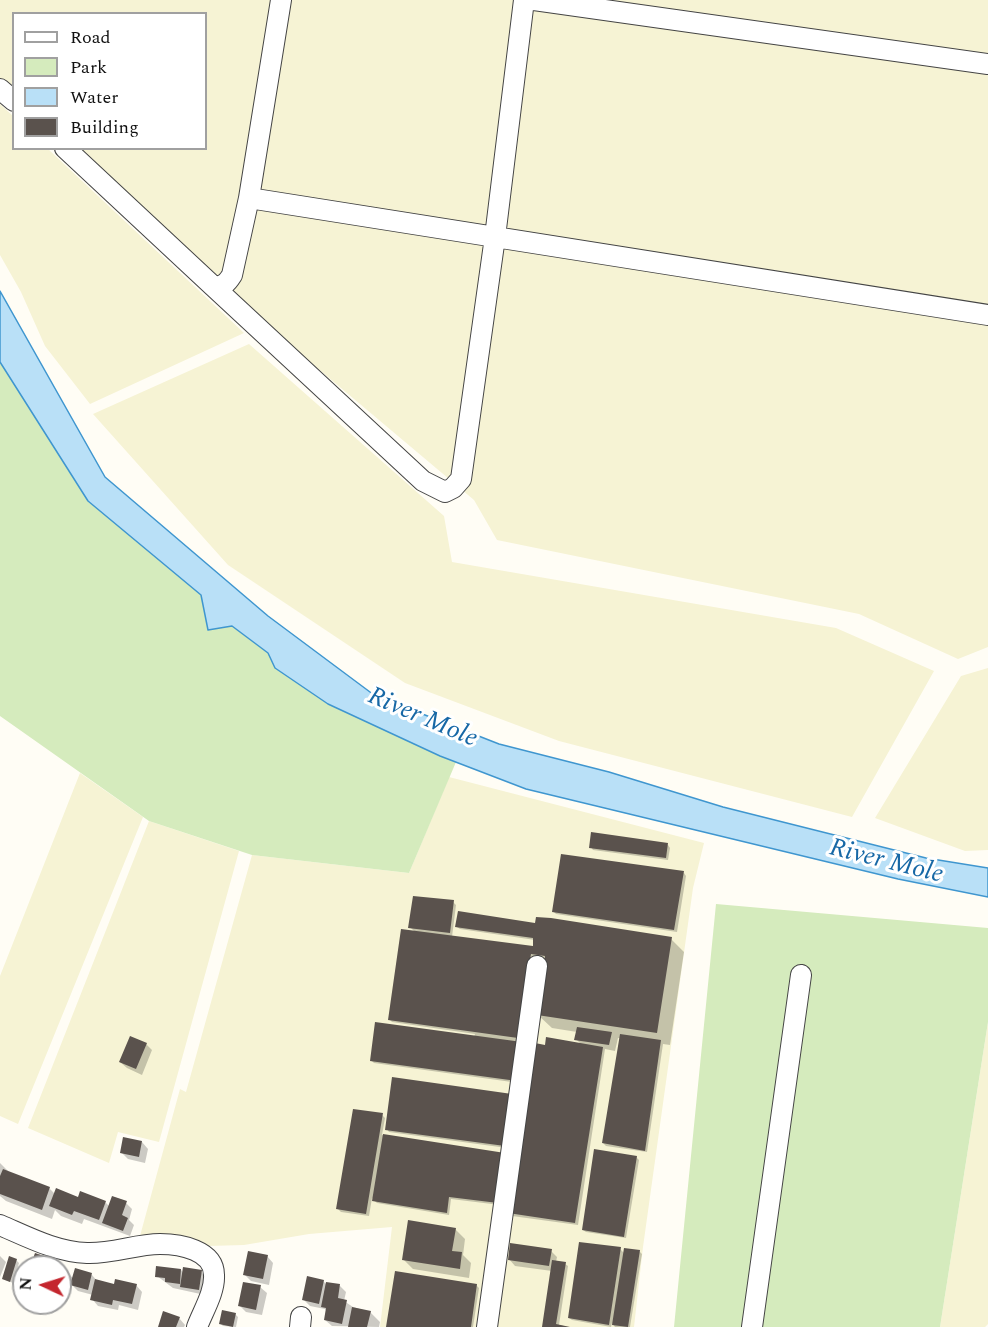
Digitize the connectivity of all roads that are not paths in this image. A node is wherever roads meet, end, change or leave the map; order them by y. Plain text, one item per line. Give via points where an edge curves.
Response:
1 (281, 0) edge
2 (524, 0) edge
3 (534, 0) edge
4 (988, 64) edge
5 (0, 89) edge
6 (12, 99) edge
7 (67, 150) edge
8 (249, 198) junction
9 (495, 237) junction
10 (214, 287) junction
11 (988, 315) edge
12 (537, 966) dead end
13 (801, 975) dead end
14 (0, 1225) edge
15 (197, 1327) edge
16 (487, 1327) edge
17 (752, 1327) edge

1 - 8 street
2 - 9 street
3 - 4 street
5 - 6 street
7 - 10 street
8 - 9 street
8 - 10 street via 232,275 223,286
9 - 10 street via 461,479 446,492 423,480
9 - 11 street
12 - 16 street
13 - 17 street
14 - 15 street via 57,1248 79,1252 101,1253 161,1244 197,1250 211,1261 214,1275

